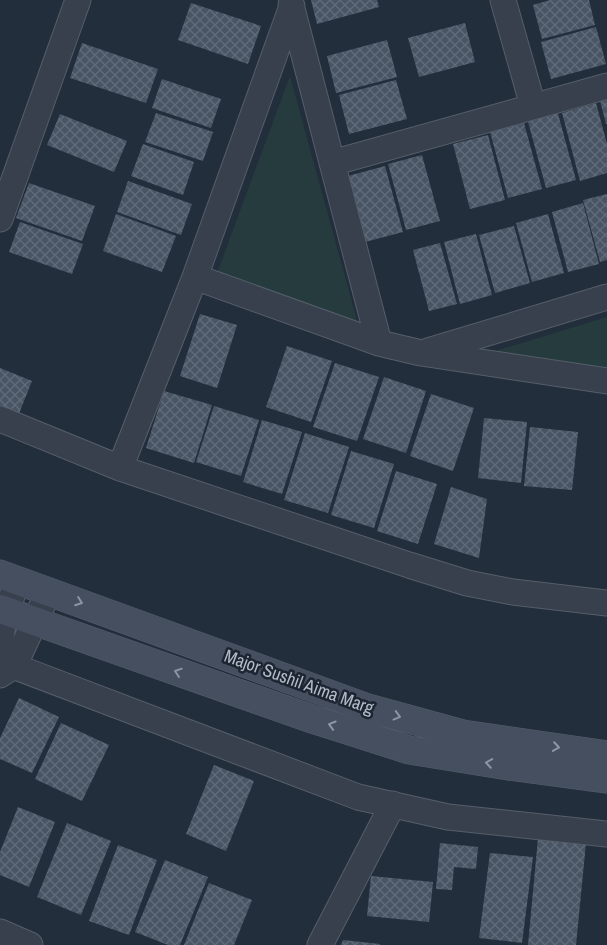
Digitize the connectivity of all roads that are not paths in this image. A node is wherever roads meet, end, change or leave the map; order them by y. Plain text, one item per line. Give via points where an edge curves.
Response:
1 (78, 0) edge
2 (502, 0) edge
3 (291, 3) edge
4 (607, 86) edge
5 (533, 106) junction
6 (332, 163) junction
7 (0, 219) edge
8 (195, 277) junction
9 (607, 297) edge
10 (379, 343) junction
11 (421, 353) junction
12 (607, 381) edge
13 (0, 419) edge
14 (120, 468) junction
15 (9, 577) edge
16 (49, 591) junction
17 (607, 603) edge
18 (3, 610) edge
19 (34, 622) junction
20 (0, 641) edge
21 (4, 667) edge
22 (607, 755) edge
23 (607, 778) edge
24 (393, 804) junction
25 (607, 834) edge
26 (0, 932) edge
27 (30, 945) edge
28 (320, 945) edge

1 - 7 street
2 - 5 street
3 - 6 street
3 - 8 street
4 - 5 street
5 - 6 street
6 - 10 street
8 - 10 street
8 - 14 street
9 - 11 street
10 - 11 street
11 - 12 street
13 - 14 street
14 - 17 street via 467,582 513,592
15 - 16 street, Major Sushil Aima Marg
15 - 18 street
16 - 19 street
16 -> 22 street, Major Sushil Aima Marg via 368,708 463,734
18 - 19 street, Major Sushil Aima Marg
18 - 20 street
19 - 21 street
23 -> 19 street, Major Sushil Aima Marg via 409,750
21 - 24 street via 358,797
24 - 25 street via 448,816
24 - 28 street
26 - 27 street

